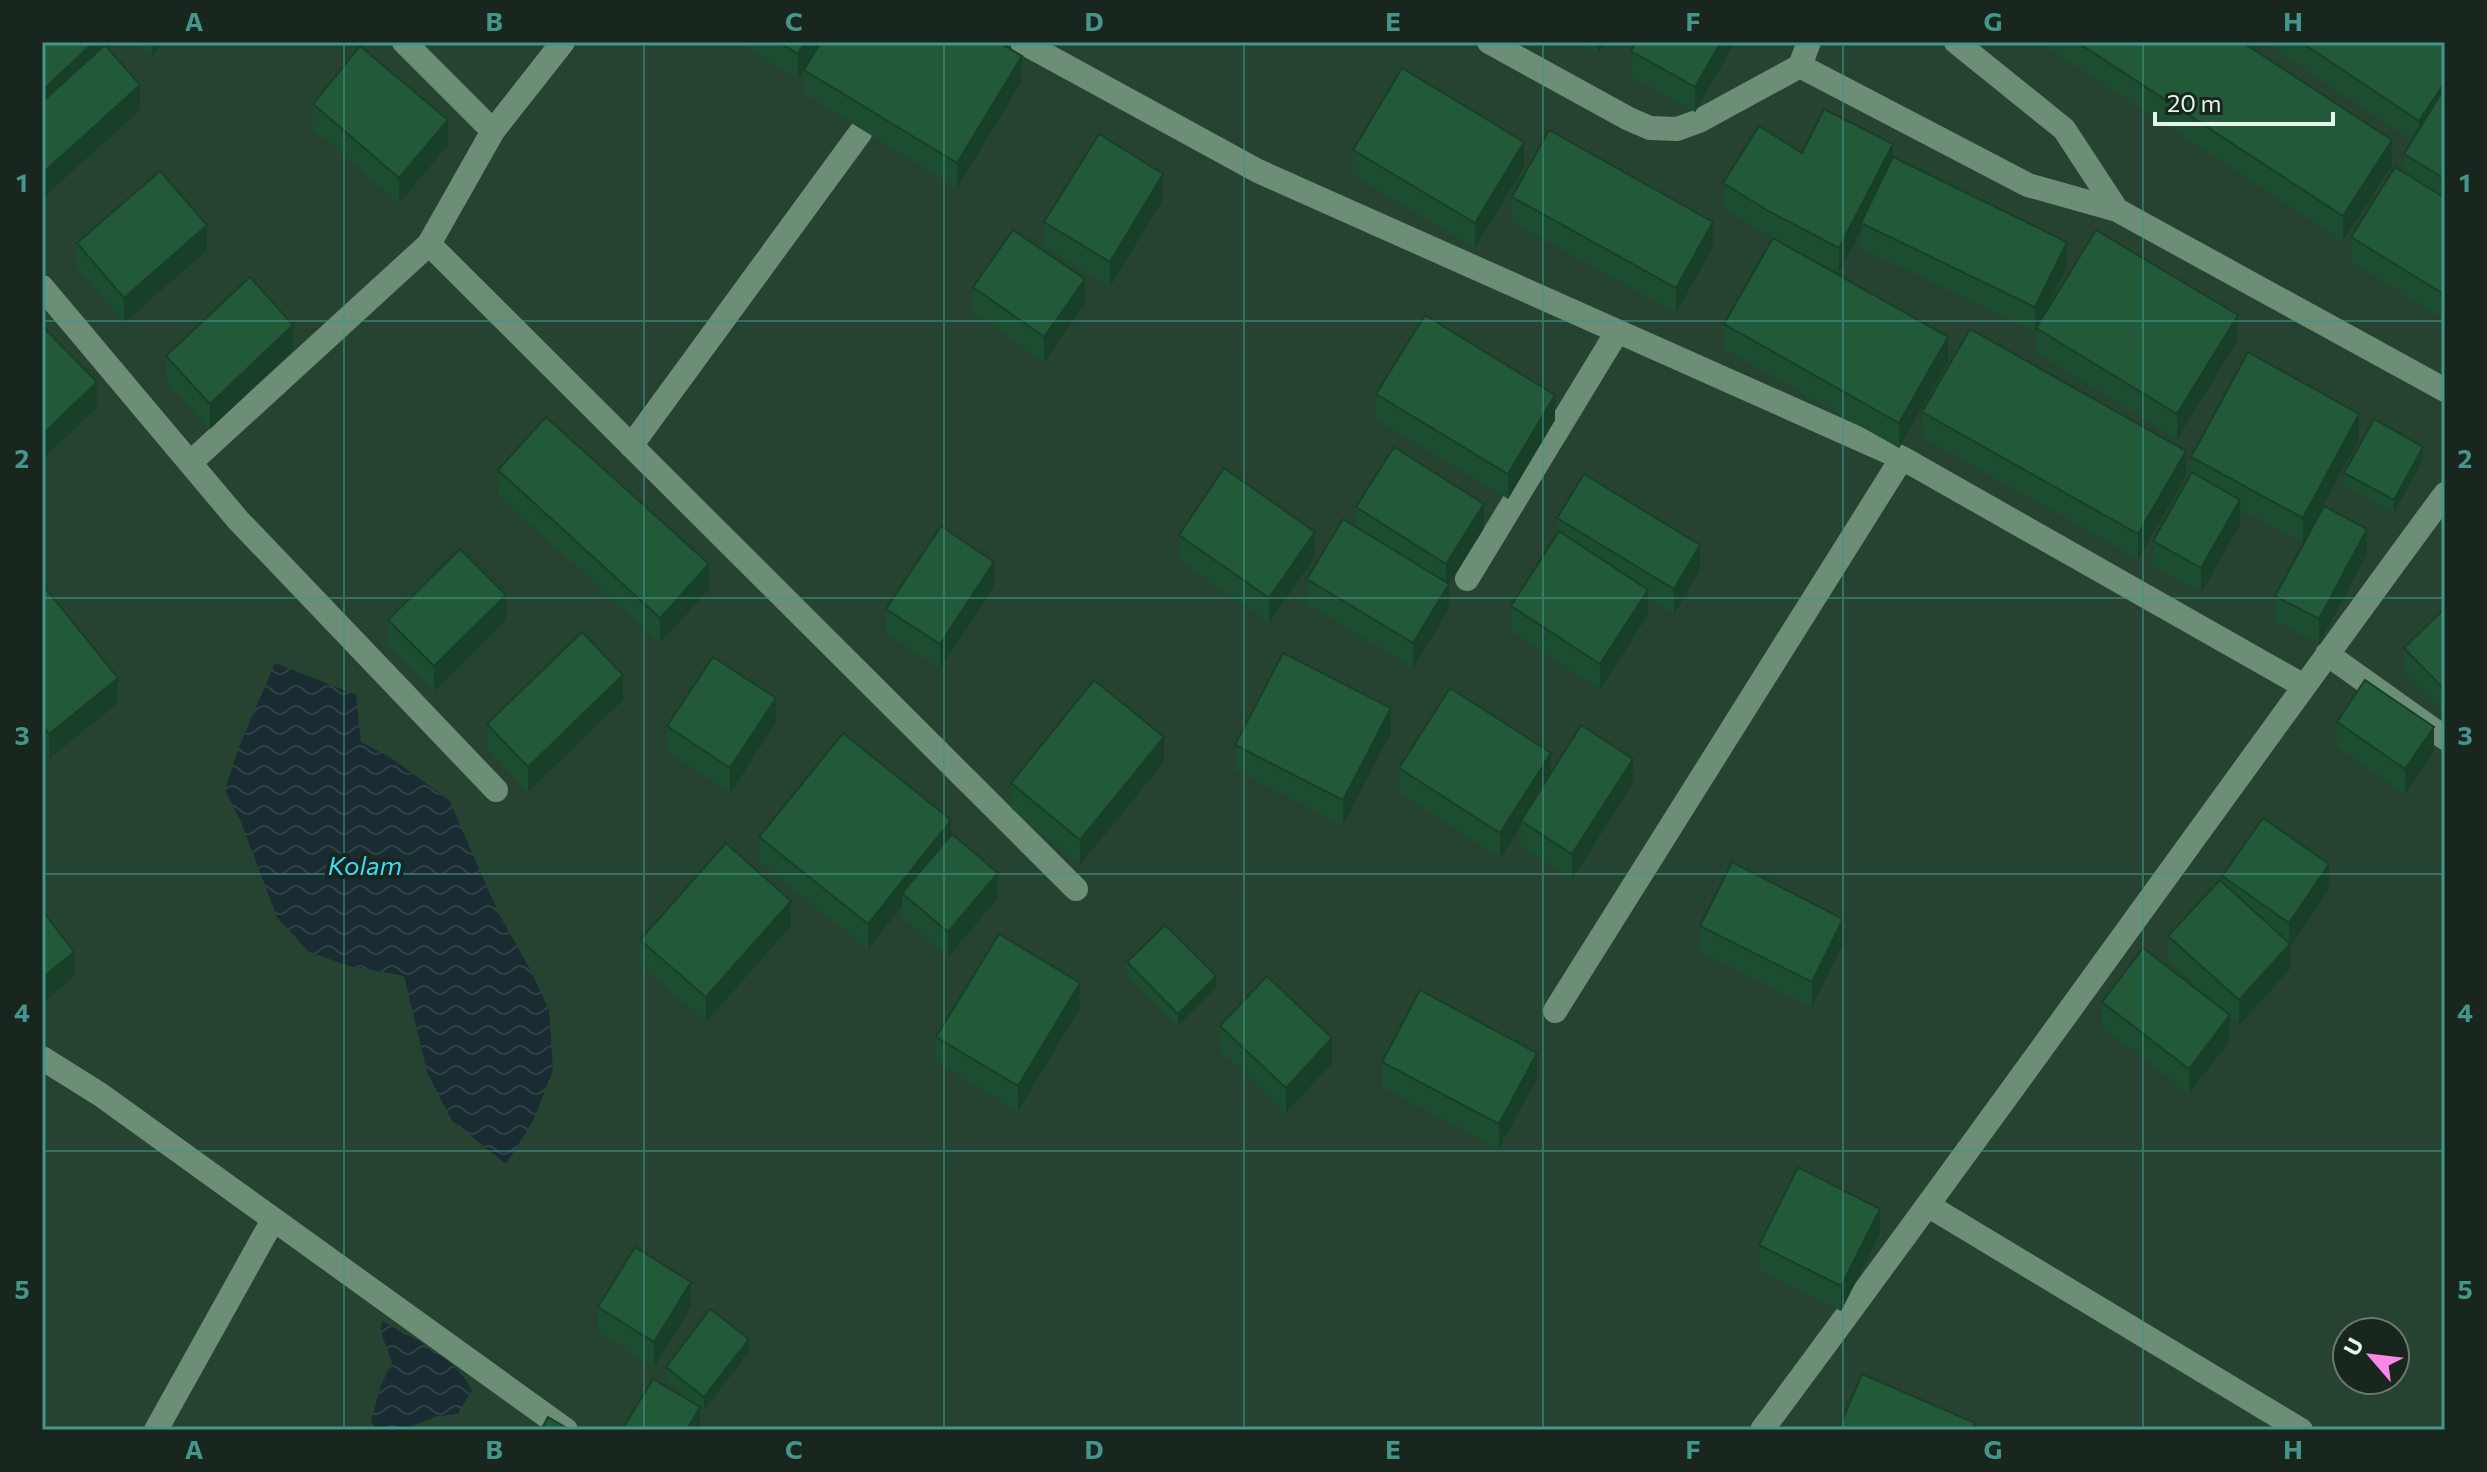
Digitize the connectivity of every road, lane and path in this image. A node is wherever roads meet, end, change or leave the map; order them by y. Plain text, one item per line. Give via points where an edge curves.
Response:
1 (404, 42) edge
2 (563, 42) edge
3 (1022, 42) edge
4 (1489, 42) edge
5 (1809, 42) edge
6 (1956, 42) edge
7 (1800, 66) junction
8 (493, 131) junction
9 (860, 133) edge
10 (2117, 210) junction
11 (429, 244) junction
12 (42, 287) edge
13 (1617, 332) junction
14 (2445, 390) edge
15 (631, 446) junction
16 (1902, 458) junction
17 (190, 463) junction
18 (2445, 494) edge
19 (1467, 579) dead end
20 (2327, 654) junction
21 (2304, 686) junction
22 (2445, 738) edge
23 (496, 790) dead end
24 (1076, 889) dead end
25 (1555, 1011) dead end
26 (42, 1058) edge
27 (1929, 1206) junction
28 (273, 1220) junction
29 (156, 1430) edge
30 (566, 1430) edge
31 (1762, 1430) edge
32 (2301, 1430) edge

1 - 8 street
2 - 8 street
3 - 13 street via 1258,171
4 - 7 street via 1629,119 1662,130 1699,121
5 - 7 street
6 - 10 street via 2064,129
7 - 10 street via 2028,185
8 - 11 street
9 - 15 street
10 - 14 street
11 - 15 street
11 - 17 street
12 - 17 street
13 - 16 street
13 - 19 street
15 - 24 street
16 - 21 street
16 - 25 street
17 - 23 street
18 - 20 street
20 - 21 street
20 - 22 street
21 - 27 street
26 - 28 street
27 - 31 street
27 - 32 street
28 - 29 street
28 - 30 street

